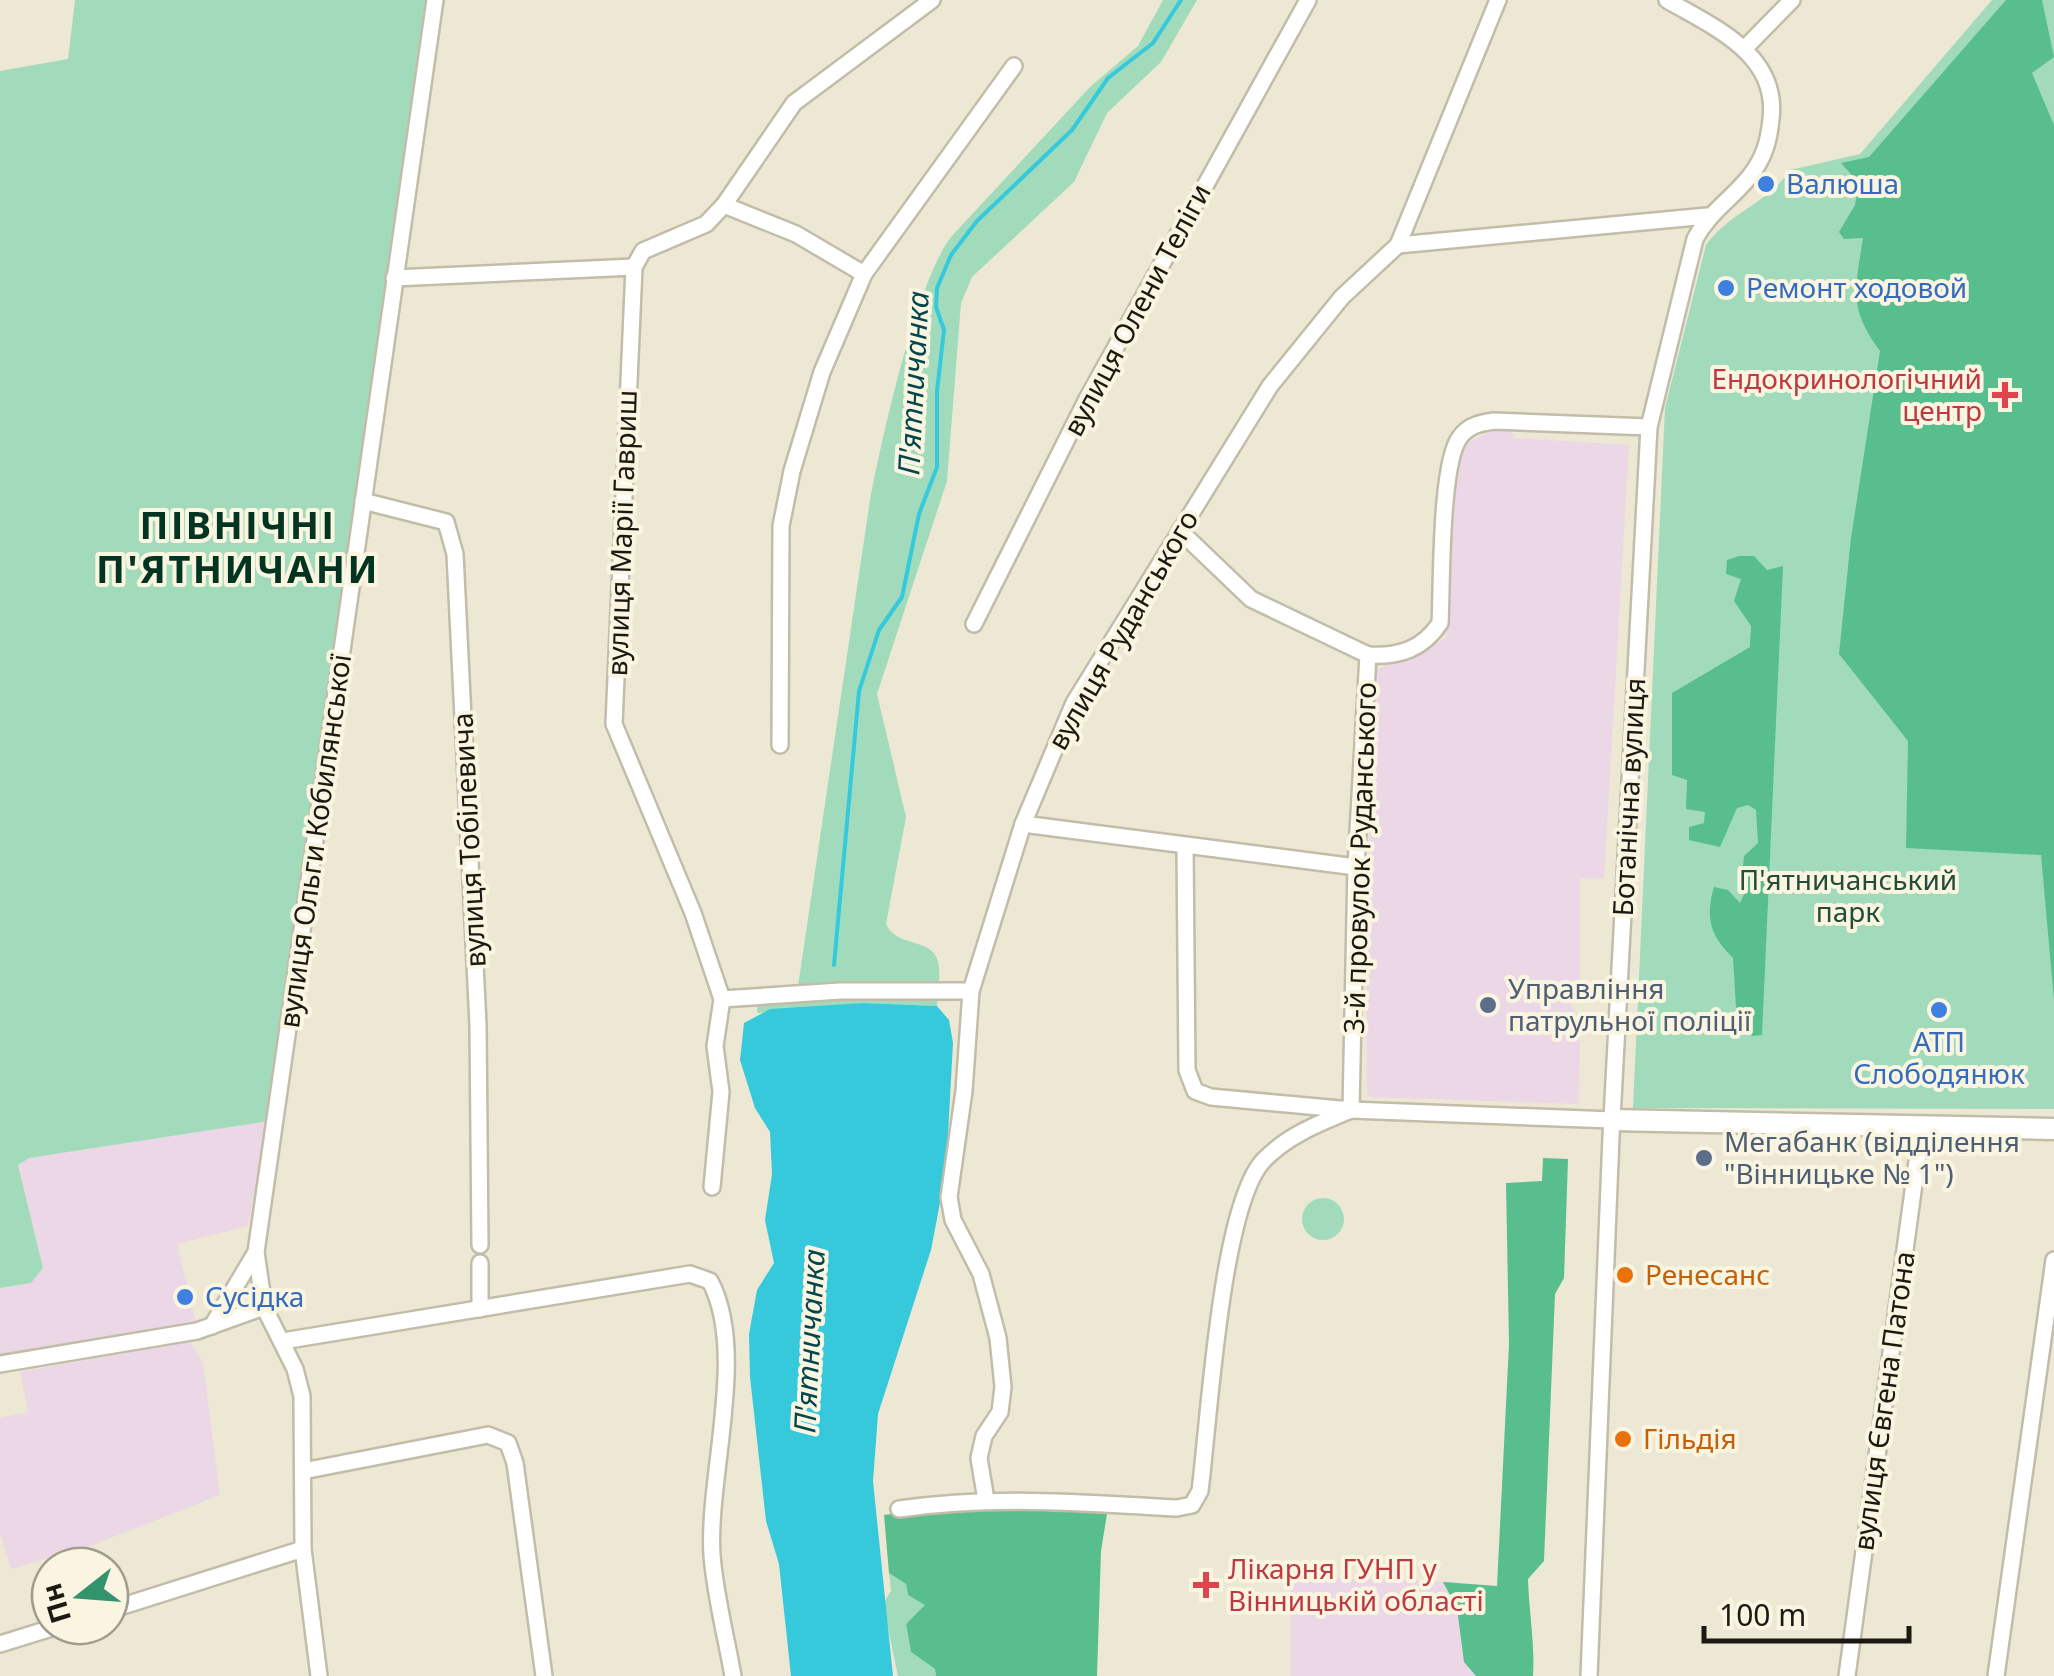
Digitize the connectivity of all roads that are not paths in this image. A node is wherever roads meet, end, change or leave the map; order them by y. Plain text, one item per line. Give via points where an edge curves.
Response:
1 (435, 0) edge
2 (932, 0) edge
3 (1308, 0) edge
4 (1498, 0) edge
5 (1667, 0) edge
6 (1792, 0) edge
7 (1745, 48) junction
8 (1014, 66) dead end
9 (724, 205) junction
10 (1708, 216) junction
11 (1398, 246) junction
12 (634, 268) junction
13 (864, 274) junction
14 (394, 278) junction
15 (1649, 427) junction
16 (363, 502) junction
17 (1180, 531) junction
18 (974, 624) dead end
19 (1368, 655) junction
20 (780, 746) dead end
21 (1024, 824) junction
22 (1185, 846) junction
23 (1356, 868) junction
24 (971, 991) junction
25 (722, 999) junction
26 (1351, 1110) junction
27 (1612, 1120) junction
28 (1922, 1126) junction
29 (2054, 1128) edge
30 (712, 1187) dead end
31 (480, 1245) dead end
32 (256, 1252) junction
33 (2054, 1260) edge
34 (480, 1263) dead end
35 (264, 1308) junction
36 (480, 1309) junction
37 (212, 1326) junction
38 (283, 1341) junction
39 (0, 1364) edge
40 (303, 1471) junction
41 (986, 1500) junction
42 (899, 1509) dead end
43 (303, 1550) junction
44 (130, 1604) edge
45 (30, 1635) edge
46 (0, 1644) edge
47 (319, 1676) edge
48 (544, 1676) edge
49 (733, 1676) edge
50 (1590, 1676) edge
51 (1847, 1676) edge
52 (1996, 1676) edge

1 - 14 street, вулиця Ольги Кобилянської
2 - 9 street via 794,103
3 - 18 street, вулиця Олени Теліги via 1087,399
4 - 11 street, вулиця Руданського
5 - 7 street, Ботанічна вулиця
6 - 7 street
7 - 10 street, Ботанічна вулиця via 1770,92 1769,137 1748,178
8 - 13 street
9 - 12 street via 706,224 643,251
9 - 13 street via 796,234
10 - 11 street
10 - 15 street, Ботанічна вулиця via 1695,239
11 - 17 street, вулиця Руданського via 1342,297 1270,386
12 - 14 street
12 - 25 street, вулиця Марії Гавриш via 614,724
13 - 20 street via 822,372 780,526
14 - 16 street, вулиця Ольги Кобилянської
15 - 19 street via 1494,420 1462,434 1449,464 1440,624 1408,652
15 - 27 street, Ботанічна вулиця
16 - 31 street, вулиця Тобілевича via 446,522 455,554 478,1025
16 - 32 street, вулиця Ольги Кобилянської
17 - 19 street, 3-й провулок Руданського via 1250,599
17 - 21 street, вулиця Руданського via 1074,703
19 - 23 street, 3-й провулок Руданського
21 - 22 street
21 - 24 street, вулиця Руданського
22 - 23 street
22 - 26 street via 1189,1084 1211,1097
23 - 26 street, 3-й провулок Руданського
24 - 25 street
24 - 41 street, вулиця Руданського via 948,1197 998,1338 1000,1412 979,1458
25 - 30 street, вулиця Марії Гавриш via 714,1046 721,1092
26 - 27 street
26 - 41 street via 1304,1129 1263,1160 1241,1197 1200,1491 1192,1505
27 - 28 street
27 - 50 street, Ботанічна вулиця
28 - 29 street
28 - 51 street, вулиця Євгена Патона
32 - 35 street, вулиця Ольги Кобилянської
32 - 37 street
33 - 52 street
34 - 36 street
35 - 37 street
35 - 38 street, вулиця Ольги Кобилянської
36 - 38 street
36 - 49 street via 690,1274 710,1280 724,1331 712,1555
37 - 39 street
38 - 40 street, вулиця Ольги Кобилянської via 302,1396
40 - 43 street, вулиця Ольги Кобилянської
40 - 48 street via 488,1435 508,1443
41 - 42 street
43 - 44 street
43 - 47 street, вулиця Ольги Кобилянської
45 - 46 street

